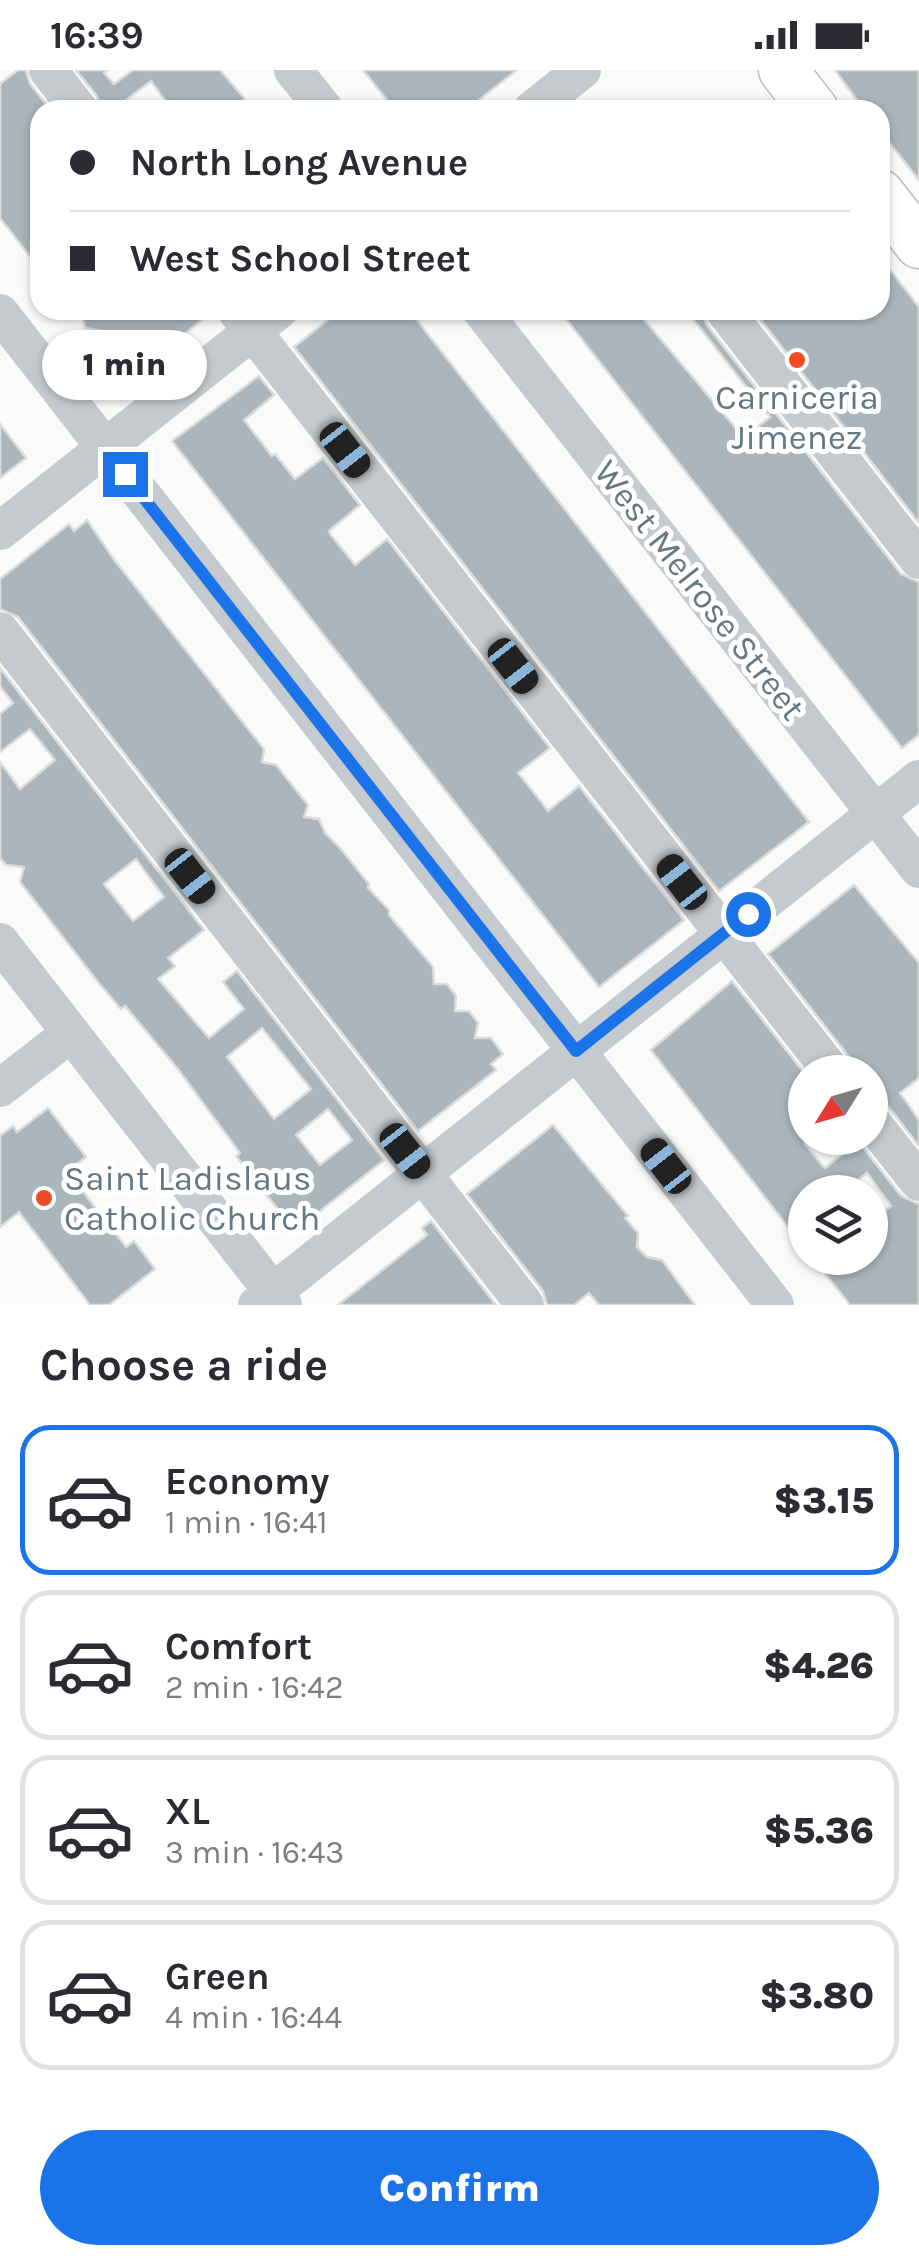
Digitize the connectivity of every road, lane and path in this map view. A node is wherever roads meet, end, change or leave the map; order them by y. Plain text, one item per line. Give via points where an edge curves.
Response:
1 (48, 70) edge
2 (293, 70) edge
3 (783, 70) edge
4 (72, 100) edge
5 (316, 100) edge
6 (806, 100) edge
7 (890, 207) edge
8 (919, 244) edge
9 (0, 313) edge
10 (253, 320) edge
11 (258, 320) edge
12 (489, 320) edge
13 (732, 320) edge
14 (105, 448) junction
15 (0, 531) edge
16 (919, 560) edge
17 (0, 631) edge
18 (919, 778) edge
19 (875, 814) junction
20 (919, 869) edge
21 (723, 935) junction
22 (0, 942) edge
23 (70, 1033) junction
24 (576, 1051) junction
25 (818, 1055) edge
26 (0, 1088) edge
27 (888, 1143) edge
28 (422, 1174) junction
29 (919, 1182) edge
30 (271, 1301) edge
31 (525, 1305) edge
32 (774, 1305) edge

1 - 4 street
2 - 5 street
3 - 6 main road
7 - 8 main road
9 - 14 street
10 - 14 street
11 - 21 street
12 - 19 street, West Melrose Street
13 - 16 street
14 - 15 street
14 - 24 street
17 - 28 street
18 - 19 street
19 - 20 street, West Melrose Street
19 - 21 street
21 - 24 street
21 - 25 street
22 - 23 street
23 - 26 street
23 - 30 street
24 - 28 street
24 - 32 street
27 - 29 street
28 - 30 street
28 - 31 street

